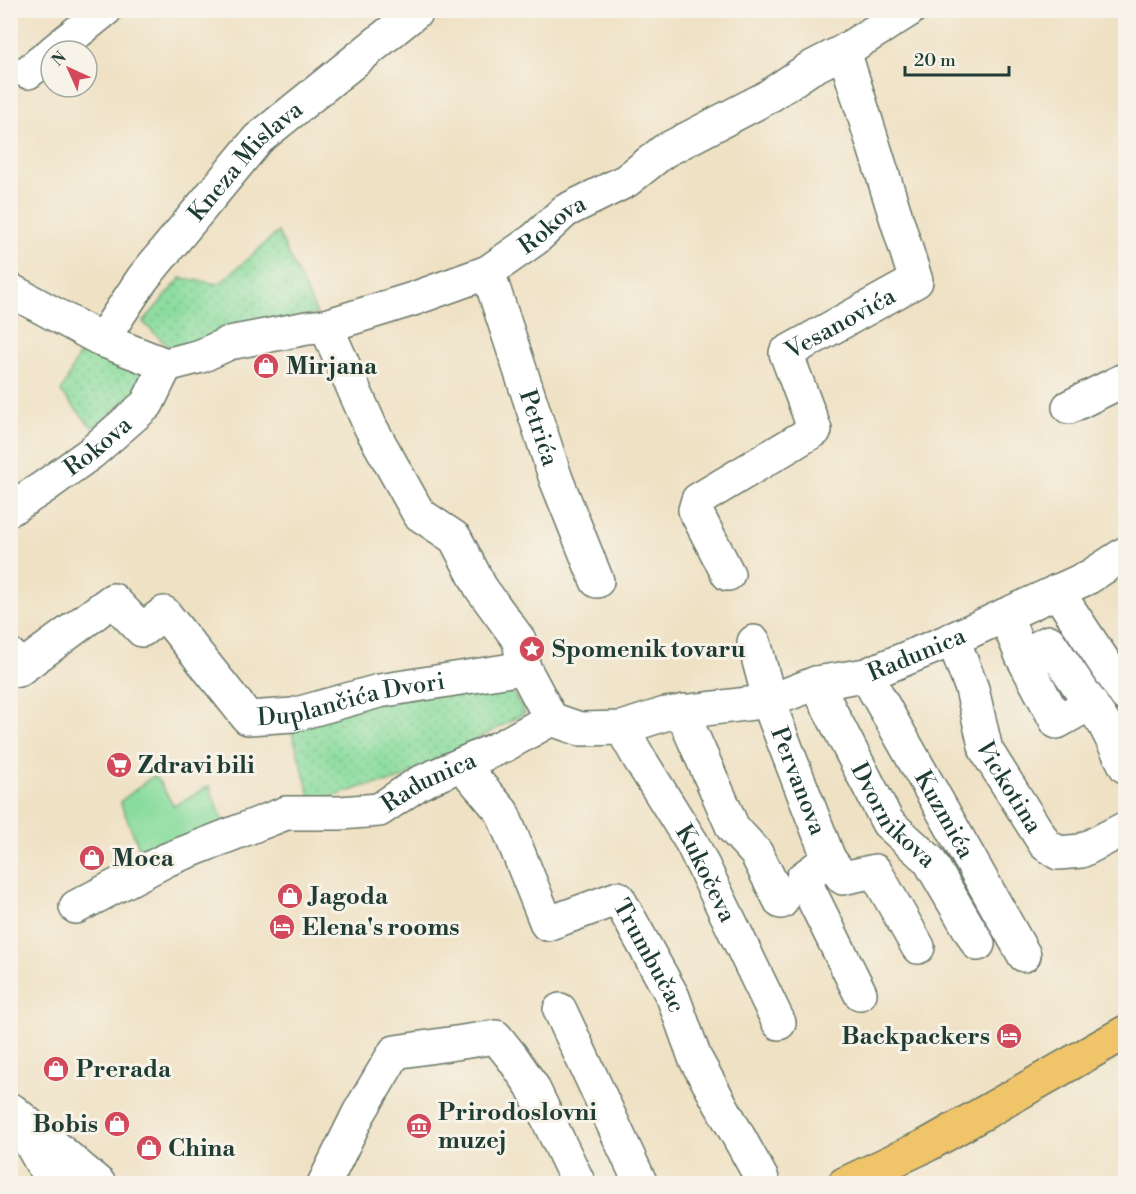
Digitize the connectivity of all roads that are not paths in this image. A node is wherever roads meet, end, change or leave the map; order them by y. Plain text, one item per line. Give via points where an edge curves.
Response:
1 (105, 10) edge
2 (418, 10) edge
3 (909, 10) edge
4 (69, 39) edge
5 (844, 51) junction
6 (488, 272) junction
7 (10, 290) edge
8 (326, 326) junction
9 (102, 340) junction
10 (166, 365) junction
11 (1125, 379) edge
12 (1069, 407) dead end
13 (10, 509) edge
14 (1125, 553) edge
15 (728, 574) dead end
16 (597, 581) dead end
17 (1057, 591) junction
18 (1005, 615) junction
19 (953, 639) junction
20 (754, 642) dead end
21 (14, 662) edge
22 (524, 668) junction
23 (866, 675) junction
24 (816, 683) junction
25 (1125, 695) edge
26 (770, 700) junction
27 (684, 711) junction
28 (551, 719) junction
29 (622, 728) junction
30 (462, 765) junction
31 (1125, 767) edge
32 (1125, 828) edge
33 (829, 859) junction
34 (781, 902) dead end
35 (76, 907) dead end
36 (978, 945) dead end
37 (918, 947) dead end
38 (1024, 955) dead end
39 (860, 993) dead end
40 (560, 1010) dead end
41 (779, 1023) dead end
42 (1125, 1032) edge
43 (12, 1109) edge
44 (762, 1179) dead end
45 (58, 1184) edge
46 (99, 1184) edge
47 (324, 1184) edge
48 (579, 1184) edge
49 (641, 1184) edge
50 (844, 1184) edge

1 - 4 street
2 - 9 street, Kneza Mislava via 258,139 143,278
3 - 5 street, Rokova
5 - 6 street, Rokova via 766,98 664,151 626,181 565,211 535,239
5 - 15 street, Vesanovića via 916,281 786,353 815,430 698,500 694,510
6 - 8 street, Rokova
6 - 16 street, Petrića via 556,479
7 - 9 street
8 - 10 street, Rokova via 229,344
8 - 22 street via 371,428 419,514 455,538 481,588 519,640
9 - 10 street
10 - 13 street, Rokova via 147,404 91,453
11 - 12 street
14 - 17 street, Radunica via 1089,577
17 - 18 street, Radunica
17 - 25 street
18 - 19 street, Radunica
18 - 31 street via 1022,656 1049,642 1105,725
19 - 23 street, Radunica
19 - 32 street, Vickotina via 972,689 986,750 1045,844 1058,853 1081,851
20 - 26 street
21 - 22 street, Duplančića Dvori via 113,600 142,630 164,613 248,718 293,715 380,691
22 - 28 street
23 - 24 street, Radunica
23 - 38 street, Kuzmića
24 - 26 street, Radunica
24 - 36 street, Dvornikova via 888,823 929,860
26 - 27 street, Radunica
26 - 33 street, Pervanova
27 - 29 street, Radunica
27 - 34 street via 733,828 756,853
28 - 29 street, Radunica via 580,729
28 - 30 street, Radunica
29 - 41 street, Kukočeva via 692,843
30 - 35 street, Radunica via 419,783 379,810 286,813 166,860
30 - 44 street, Trumbučac via 502,812 547,924 618,898 673,997 695,1058
33 - 37 street, Pervanova via 843,878 875,871
33 - 39 street, Pervanova via 803,878
40 - 49 street
42 - 50 main road via 929,1144
43 - 45 street
43 - 46 street
47 - 48 street via 358,1113 395,1052 496,1037 532,1086

